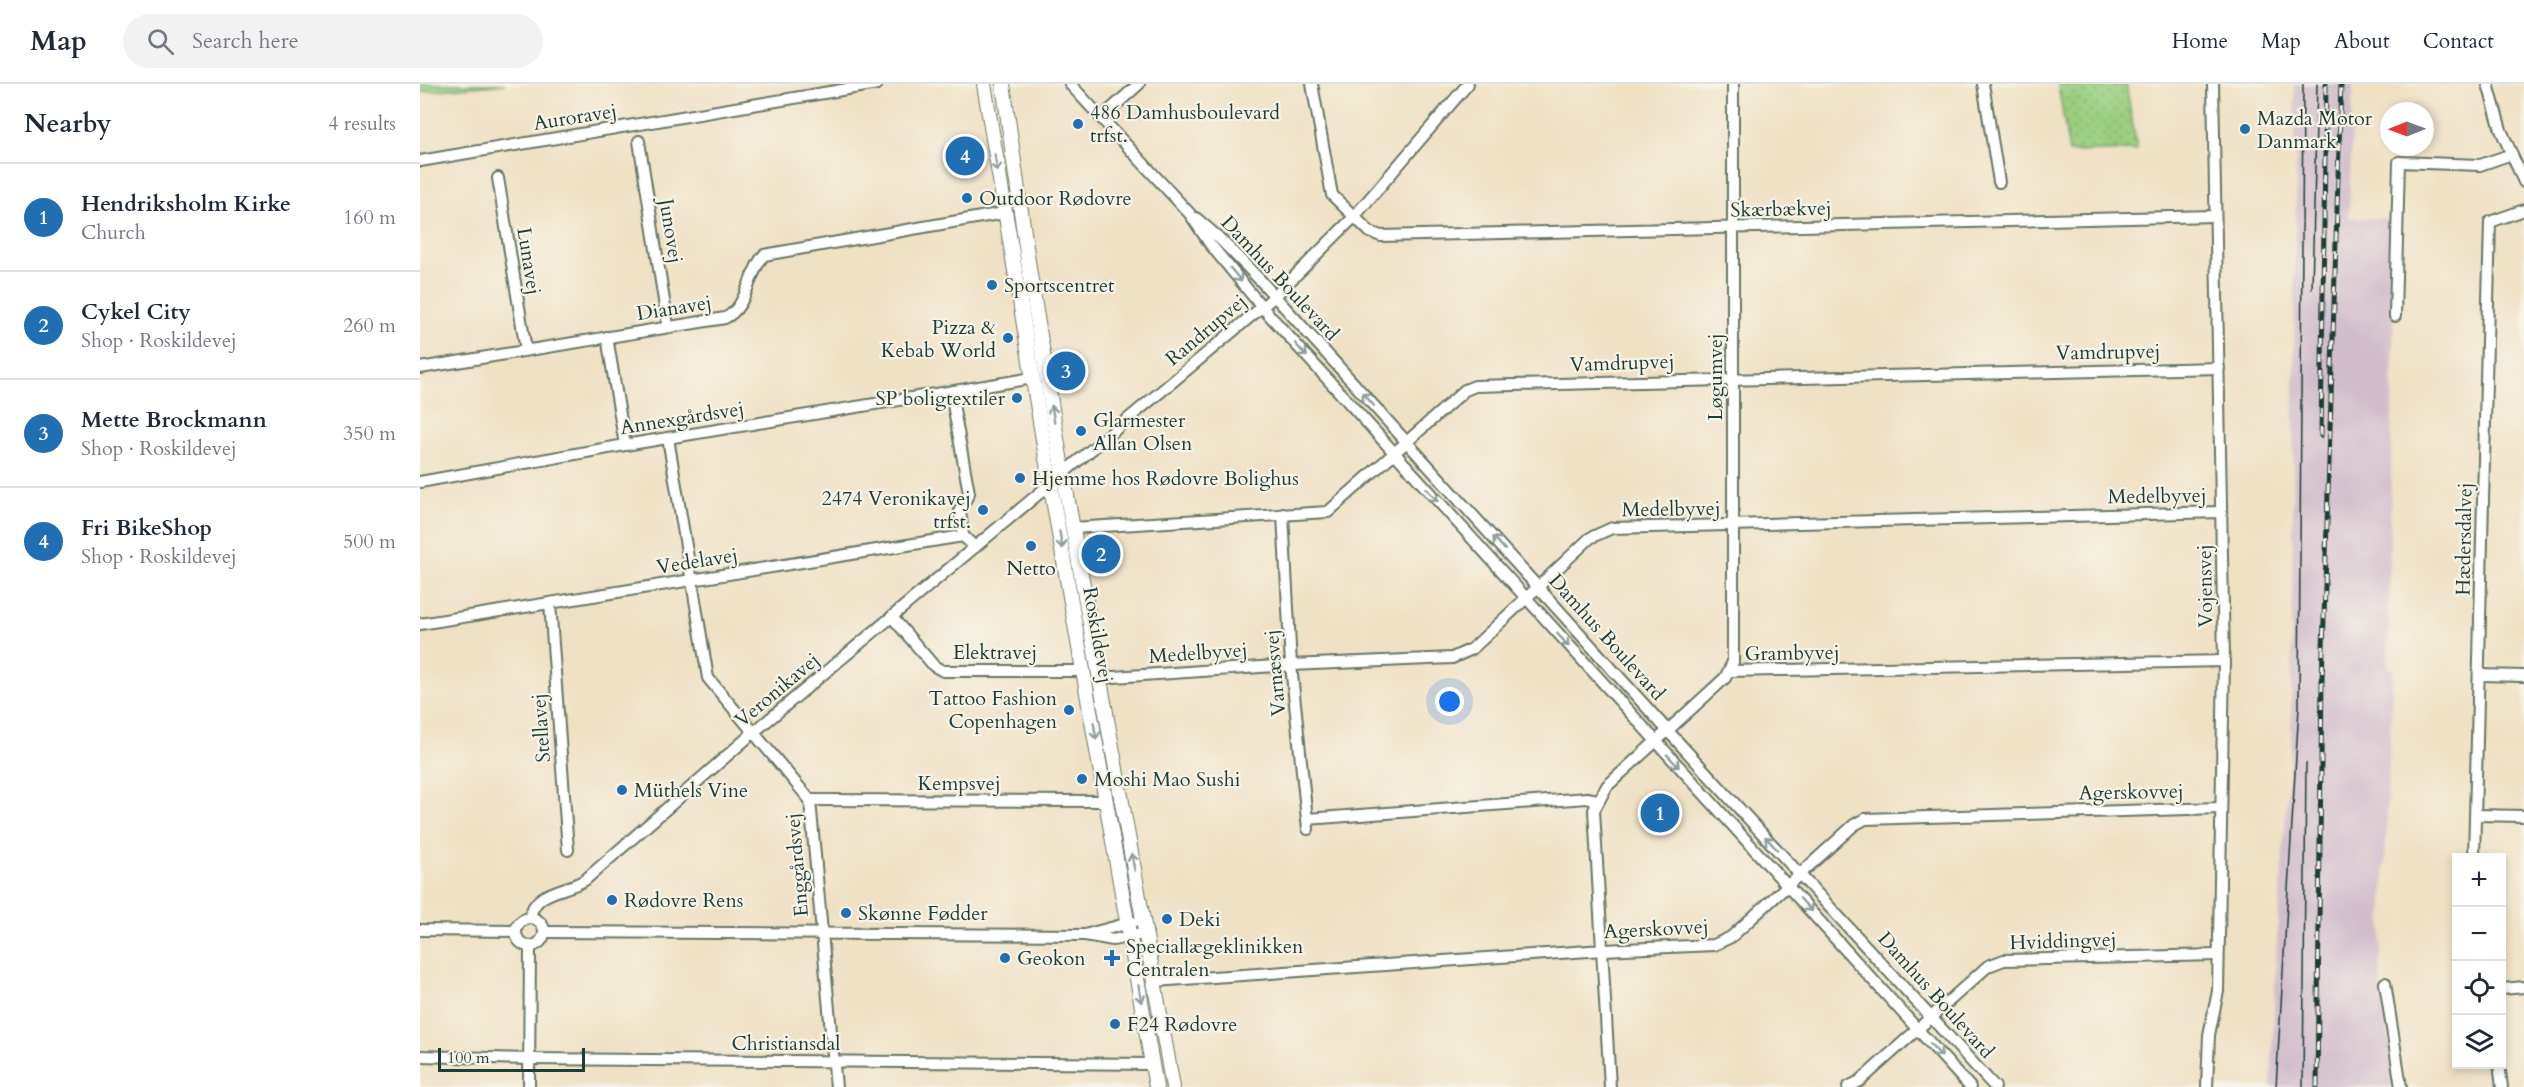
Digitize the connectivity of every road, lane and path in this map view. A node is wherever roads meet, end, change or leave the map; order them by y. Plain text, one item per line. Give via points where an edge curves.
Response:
1 (877, 84) edge
2 (984, 84) edge
3 (1003, 84) edge
4 (1070, 84) edge
5 (1140, 84) edge
6 (1312, 84) edge
7 (1468, 84) edge
8 (1732, 84) edge
9 (1983, 84) edge
10 (2213, 84) edge
11 (2488, 84) edge
12 (1101, 118) junction
13 (639, 141) dead end
14 (2512, 154) junction
15 (420, 161) edge
16 (498, 178) dead end
17 (1999, 182) dead end
18 (2524, 182) edge
19 (2524, 210) edge
20 (1004, 213) junction
21 (1190, 214) junction
22 (2215, 216) junction
23 (1353, 218) junction
24 (1734, 228) junction
25 (1275, 296) junction
26 (1262, 307) junction
27 (2395, 316) dead end
28 (668, 326) junction
29 (607, 337) junction
30 (526, 350) junction
31 (420, 368) edge
32 (2219, 368) junction
33 (1033, 378) junction
34 (1734, 378) junction
35 (951, 393) junction
36 (668, 438) junction
37 (1408, 442) junction
38 (625, 445) junction
39 (1394, 452) junction
40 (1063, 471) junction
41 (420, 482) edge
42 (1050, 482) junction
43 (2222, 512) junction
44 (1283, 514) junction
45 (1733, 525) junction
46 (1073, 528) junction
47 (963, 536) junction
48 (975, 548) junction
49 (691, 579) junction
50 (1538, 587) junction
51 (1525, 598) junction
52 (550, 603) junction
53 (892, 617) junction
54 (420, 624) edge
55 (2224, 661) junction
56 (1291, 665) junction
57 (1085, 670) junction
58 (1731, 670) junction
59 (2479, 675) junction
60 (2524, 676) edge
61 (1099, 678) junction
62 (1668, 731) junction
63 (754, 732) junction
64 (1656, 743) junction
65 (810, 800) junction
66 (1598, 800) junction
67 (1107, 801) junction
68 (2221, 808) junction
69 (2476, 815) junction
70 (2524, 816) edge
71 (568, 850) dead end
72 (2475, 853) edge
73 (1800, 874) junction
74 (1788, 885) junction
75 (530, 918) junction
76 (1146, 926) junction
77 (420, 930) edge
78 (1128, 930) junction
79 (516, 931) junction
80 (544, 932) junction
81 (821, 934) junction
82 (530, 946) junction
83 (1603, 950) junction
84 (2218, 955) junction
85 (1155, 981) junction
86 (2385, 983) dead end
87 (2524, 987) edge
88 (2506, 989) edge
89 (1933, 1016) junction
90 (1917, 1029) junction
91 (420, 1056) edge
92 (529, 1059) junction
93 (834, 1061) junction
94 (1152, 1064) junction
95 (2500, 1069) edge
96 (529, 1087) edge
97 (836, 1087) edge
98 (1156, 1087) edge
99 (1173, 1087) edge
100 (1610, 1087) edge
101 (1848, 1087) edge
102 (1970, 1087) edge
103 (1995, 1087) edge
104 (2207, 1087) edge
105 (2401, 1087) edge
106 (2502, 1087) edge

1 - 15 street, Auroravej
2 -> 20 main road, Roskildevej
40 -> 3 main road, Roskildevej
4 - 12 street, Damhus Boulevard
5 - 12 street
6 - 23 street, Skærbækvej via 1332,195
7 - 23 street, Randrupvej
8 - 24 street, Løgumvej
9 - 17 street
10 - 22 street, Vojensvej
11 - 14 street via 2496,117
12 - 21 street, Damhus Boulevard
13 - 28 street, Junovej
14 - 18 street
14 - 27 street via 2480,165 2399,162
16 - 30 street, Lunavej
19 - 59 street, Hædersdalvej via 2490,222
20 - 28 street, Dianavej via 764,255 733,314
20 - 33 main road, Roskildevej
21 - 25 street, Damhus Boulevard
21 -> 26 street, Damhus Boulevard
22 - 24 street, Skærbækvej
22 - 32 street, Vojensvej
23 - 24 street, Skærbækvej via 1381,236
23 - 25 street, Randrupvej
24 - 34 street, Løgumvej
25 - 26 street, Randrupvej
37 -> 25 street, Damhus Boulevard
26 -> 39 street, Damhus Boulevard
26 - 40 street, Randrupvej
28 - 29 street, Dianavej
29 - 30 street, Dianavej
29 - 38 street
30 - 31 street, Dianavej
32 - 34 street, Vamdrupvej
32 - 43 street, Vojensvej
33 - 35 street, Annexgårdsvej
33 - 42 main road, Roskildevej
34 - 37 street, Vamdrupvej via 1475,386
34 - 45 street, Løgumvej
35 - 36 street, Annexgårdsvej
35 - 47 street via 969,493 960,510
36 - 38 street, Annexgårdsvej
36 - 49 street, Enggårdsvej
37 - 39 street, Vamdrupvej
50 -> 37 street, Damhus Boulevard
38 - 41 street, Annexgårdsvej
39 - 44 street, Vamdrupvej via 1331,510
39 -> 51 street, Damhus Boulevard
40 - 42 street, Randrupvej
40 - 46 main road, Roskildevej
42 - 48 street, Veronikavej
42 -> 57 main road, Roskildevej
43 - 45 street, Medelbyvej
43 - 55 street, Vojensvej
44 - 46 street, Vamdrupvej
44 - 56 street, Varnæsvej
45 - 50 street, Medelbyvej via 1604,530 1590,538
45 - 58 street, Løgumvej
46 - 61 main road, Roskildevej
47 - 48 street
47 - 49 street, Vedelavej
48 - 53 street, Veronikavej
49 - 52 street, Vedelavej
49 - 63 street, Enggårdsvej via 708,678
50 - 51 street, Medelbyvej
50 - 62 street, Damhus Boulevard
51 - 56 street, Medelbyvej via 1472,649 1452,658
51 -> 64 street, Damhus Boulevard
52 - 54 street, Vedelavej
52 - 71 street, Stellavej
53 - 57 street, Elektravej via 934,666 943,671
53 - 63 street, Veronikavej
55 - 58 street, Grambyvej
55 - 68 street, Vojensvej
56 - 61 street, Medelbyvej
56 - 66 street, Varnæsvej via 1307,824
57 -> 67 main road, Roskildevej
58 - 62 street, Grambyvej
59 - 60 street
59 - 69 street, Hædersdalvej
76 -> 61 main road, Roskildevej
62 - 64 street, Grambyvej
73 -> 62 street, Damhus Boulevard
63 - 65 street, Enggårdsvej
63 - 75 street, Veronikavej via 585,880 536,901
64 - 66 street, Grambyvej via 1607,786
64 -> 74 street, Damhus Boulevard
65 - 67 street, Kempsvej
65 - 81 street, Enggårdsvej
66 - 83 street via 1594,820
67 - 78 main road, Roskildevej
68 - 73 street, Agerskovvej via 1878,816 1854,825
68 - 84 street, Vojensvej
69 - 70 street
69 - 72 street, Hædersdalvej
73 - 74 street, Agerskovvej
73 - 89 street, Damhus Boulevard
74 - 83 street, Agerskovvej via 1722,943
74 -> 90 street, Damhus Boulevard
75 - 79 street via 520,921
75 - 80 street via 540,922
76 - 78 street
76 - 85 main road, Roskildevej
77 - 79 street
78 - 81 street via 1108,940 1085,936
78 -> 94 main road, Roskildevej
79 - 82 street via 520,942
80 - 81 street
80 - 82 street via 540,942
81 - 93 street, Enggårdsvej
82 - 92 street
83 - 85 street, Agerskovvej
83 - 100 street
84 - 89 street, Hviddingvej via 2004,960 1988,966
84 - 104 street, Vojensvej via 2218,992 2209,1035
85 - 99 main road, Roskildevej
86 - 105 street
87 - 88 street
89 - 90 street, Hviddingvej
89 - 103 street, Damhus Boulevard
90 - 101 street, Hviddingvej via 1860,1081
90 -> 102 street, Damhus Boulevard
91 - 92 street, Christiansdal
92 - 93 street, Christiansdal
92 - 96 street
93 - 94 street, Christiansdal
93 - 97 street, Enggårdsvej
94 - 98 main road, Roskildevej
95 - 106 street

